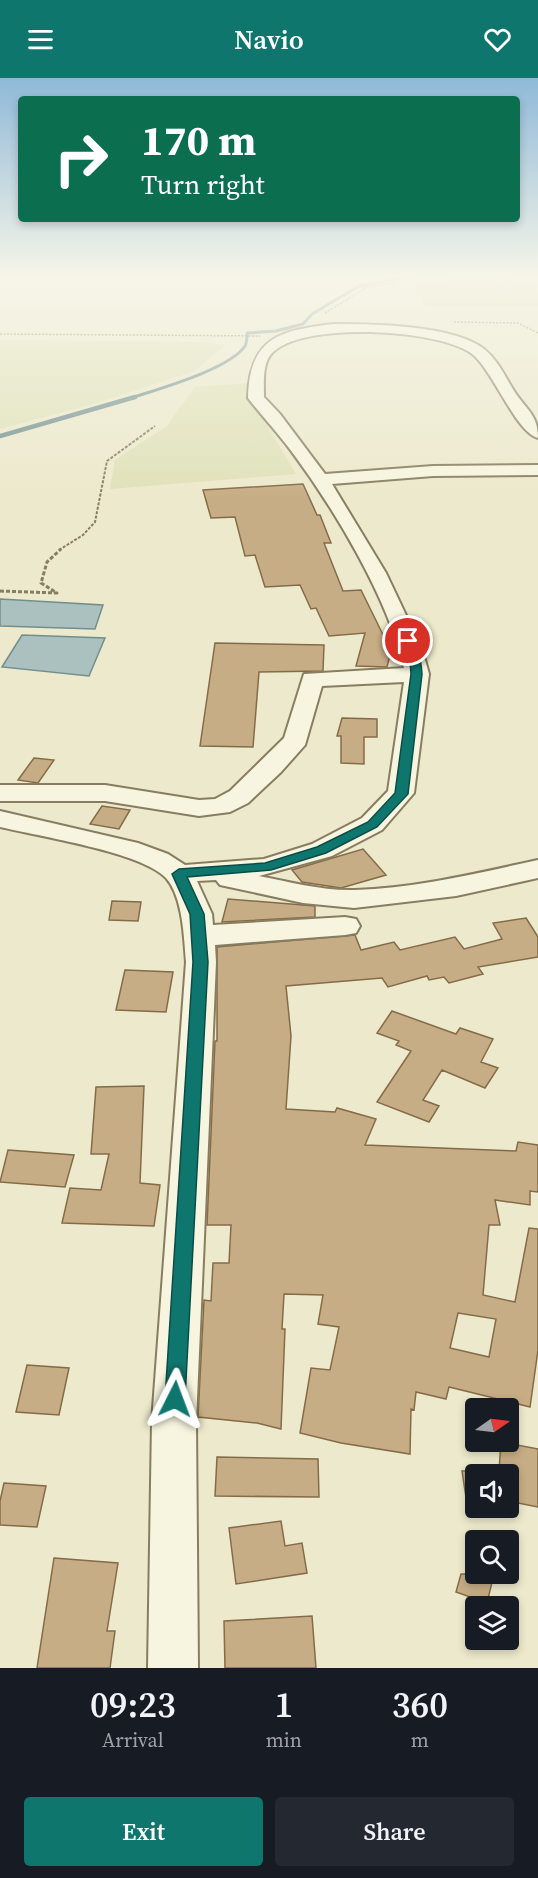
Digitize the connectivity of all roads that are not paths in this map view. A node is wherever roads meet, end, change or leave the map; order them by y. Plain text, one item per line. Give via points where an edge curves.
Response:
1 (266, 351) edge
2 (474, 351) edge
3 (538, 433) edge
4 (538, 470) edge
5 (319, 480) junction
6 (417, 674) junction
7 (0, 793) edge
8 (0, 819) edge
9 (538, 869) edge
10 (189, 873) junction
11 (345, 926) dead end
12 (199, 936) junction
13 (173, 1668) edge

1 - 5 street via 256,376 256,398 295,441
2 - 3 street via 495,370
4 - 5 street via 433,471
5 - 6 street via 391,601 416,661
6 - 7 street via 312,679 296,740 239,797 221,806 199,808 105,794
6 - 10 street via 401,794 372,824 322,850 266,867
8 - 10 street via 128,849
9 - 10 street via 456,887 354,899
10 - 12 street
11 - 12 street
12 - 13 street via 201,962 174,1422

